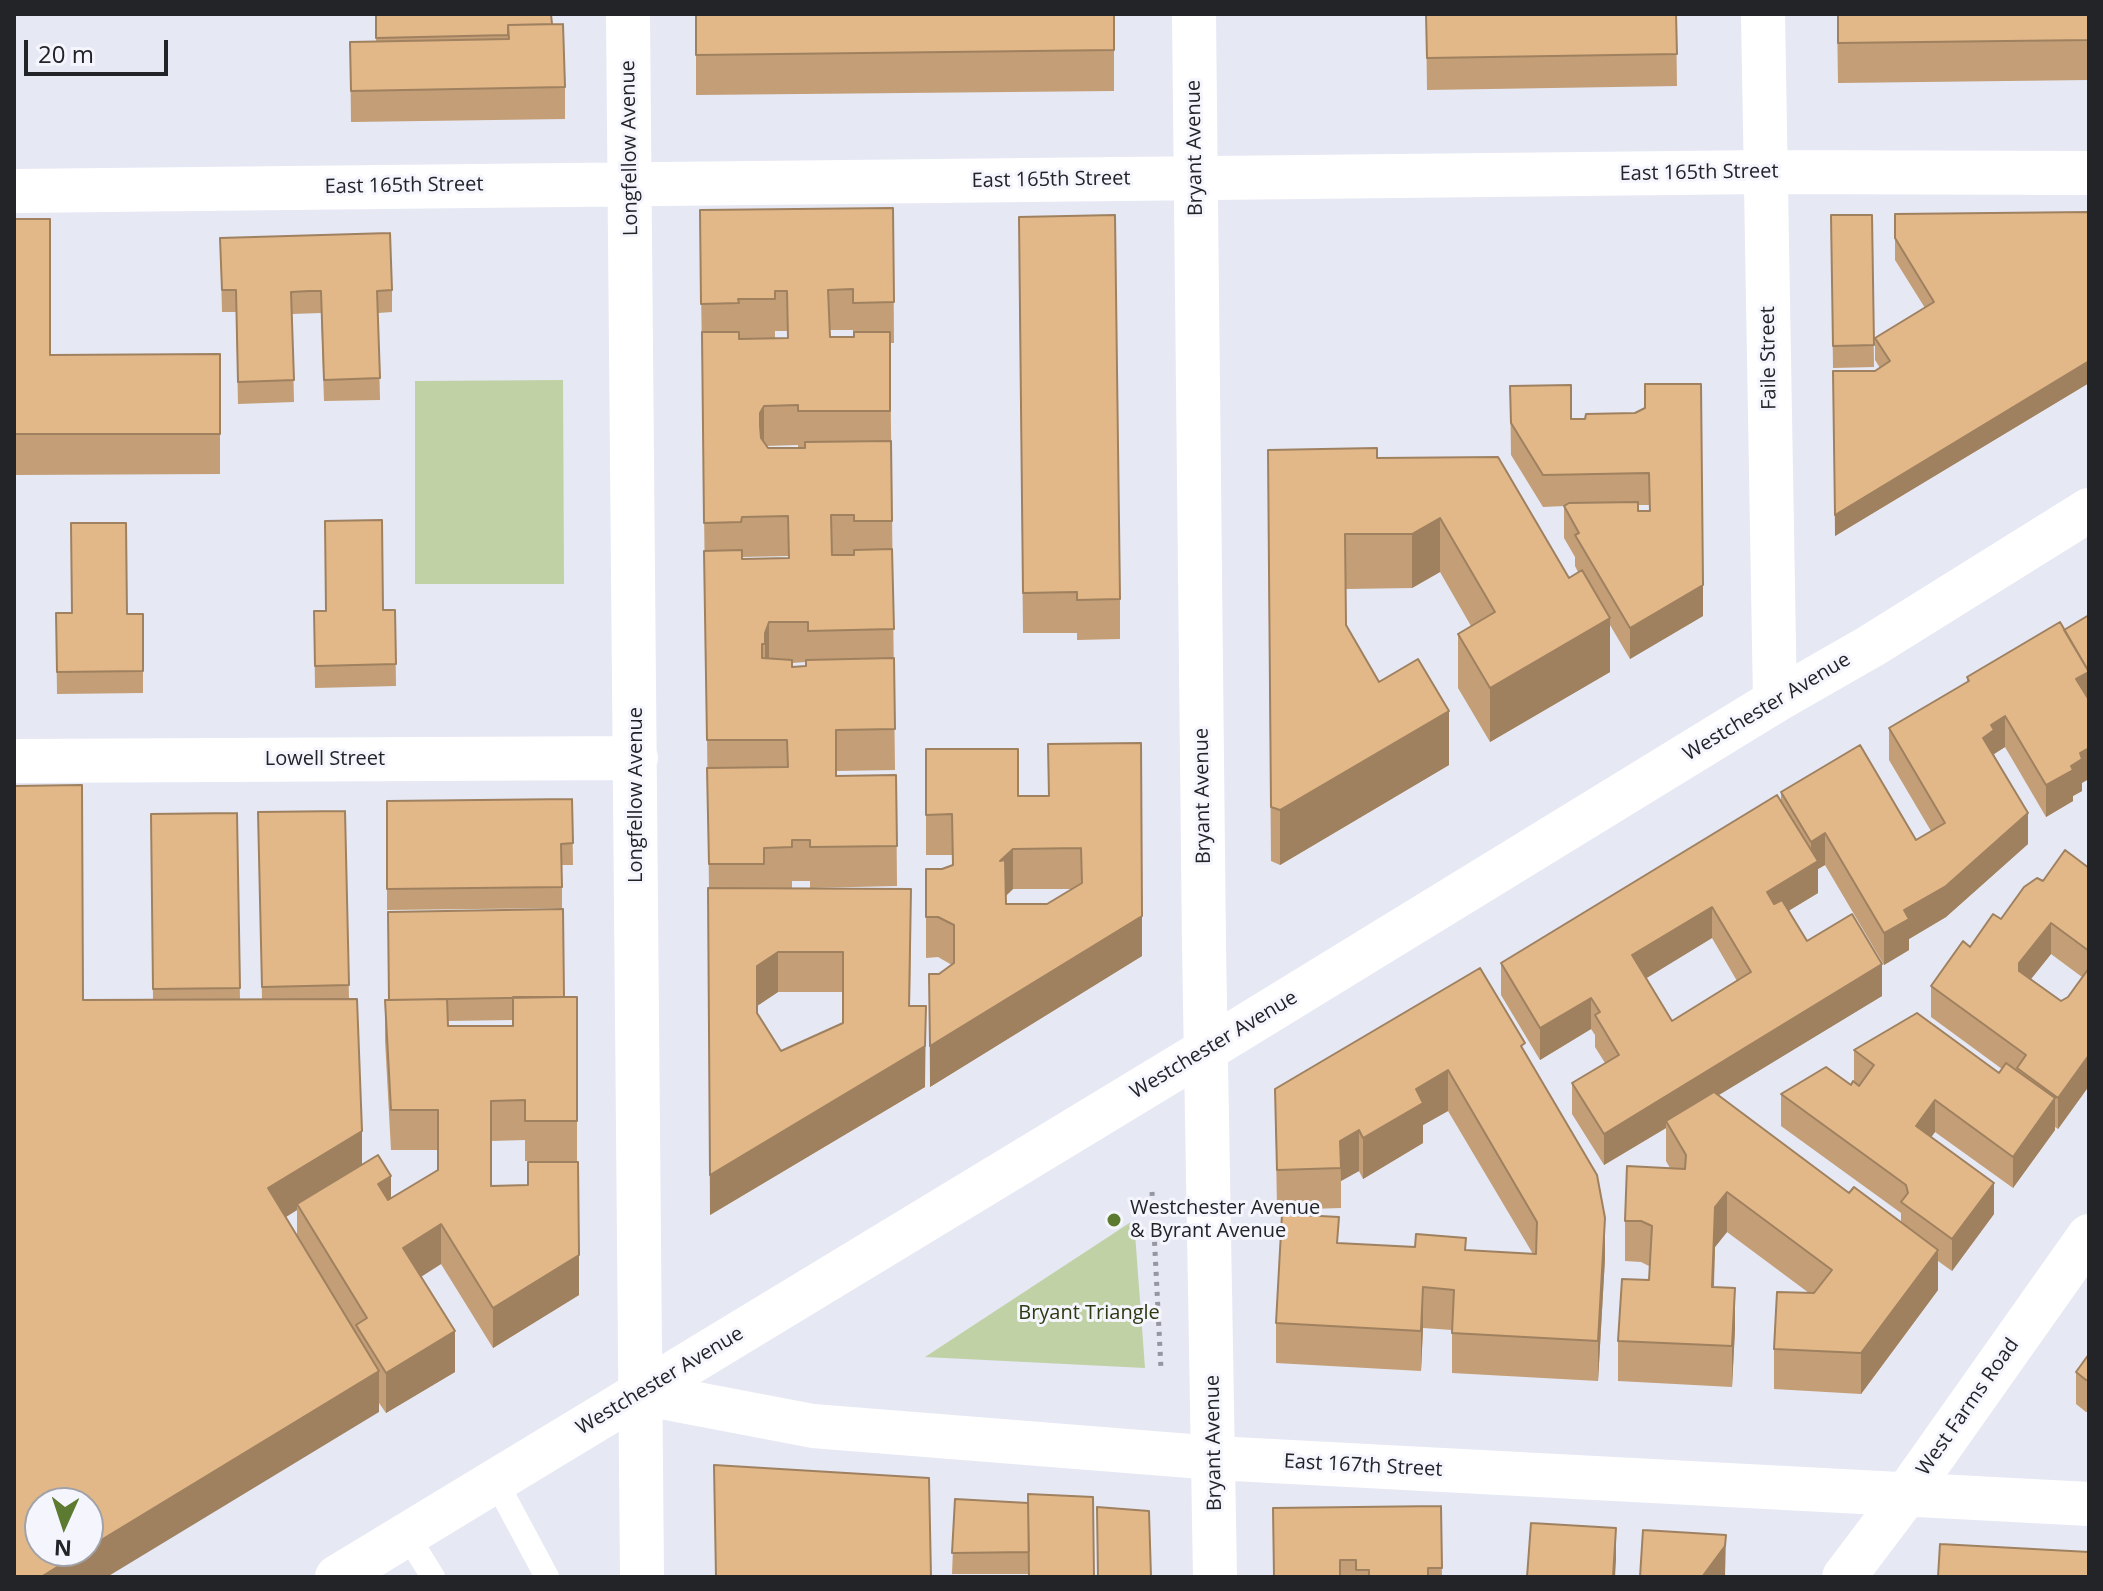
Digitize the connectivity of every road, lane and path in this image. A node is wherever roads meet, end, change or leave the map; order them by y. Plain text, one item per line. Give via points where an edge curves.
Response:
1 (628, 14) edge
2 (1194, 14) edge
3 (1763, 14) edge
4 (1766, 172) junction
5 (2089, 173) edge
6 (1196, 178) junction
7 (630, 184) junction
8 (14, 191) edge
9 (2089, 510) edge
10 (1775, 701) junction
11 (636, 758) junction
12 (14, 761) edge
13 (1206, 1050) junction
14 (1152, 1192) dead end
15 (2089, 1236) edge
16 (1162, 1382) dead end
17 (640, 1393) junction
18 (1215, 1458) junction
19 (495, 1480) junction
20 (1906, 1495) junction
21 (2089, 1504) edge
22 (407, 1535) junction
23 (337, 1577) edge
24 (433, 1577) edge
25 (547, 1577) edge
26 (642, 1577) edge
27 (1215, 1577) edge
28 (1844, 1577) edge

1 - 7 street, Longfellow Avenue
2 - 6 street, Bryant Avenue
3 - 4 street, Faile Street
4 - 5 street, East 165th Street
4 - 6 street, East 165th Street
4 - 10 street, Faile Street
6 - 7 street, East 165th Street
6 - 13 street, Bryant Avenue
7 - 8 street, East 165th Street
7 - 11 street, Longfellow Avenue
9 - 10 street, Westchester Avenue
10 - 13 street, Westchester Avenue
11 - 12 street, Lowell Street
11 - 17 street, Longfellow Avenue
13 - 17 street, Westchester Avenue
13 - 18 street, Bryant Avenue
14 - 16 path
15 - 20 street, West Farms Road
17 - 18 street, East 167th Street via 813,1426
17 - 19 street, Westchester Avenue
17 - 26 street, Longfellow Avenue
18 - 20 street, East 167th Street
18 - 27 street, Bryant Avenue
19 - 22 street, Westchester Avenue
19 - 25 lane
20 - 21 street, East 167th Street
20 - 28 street, West Farms Road
22 - 23 street, Westchester Avenue
22 - 24 lane

